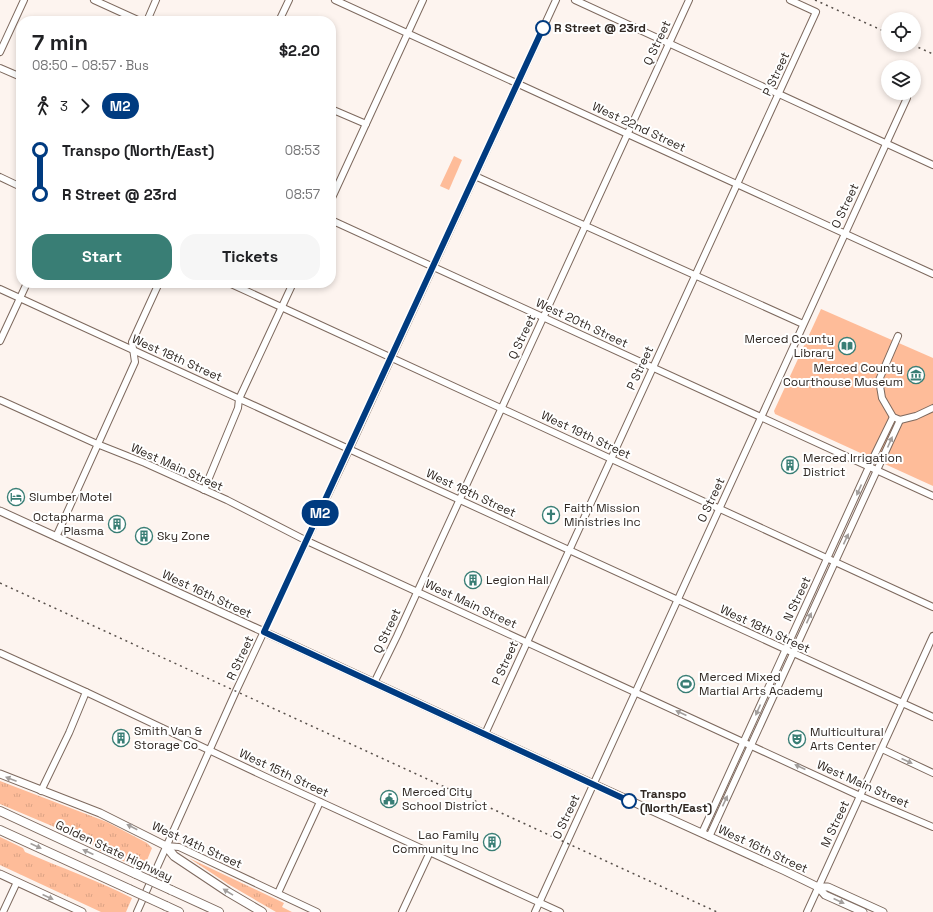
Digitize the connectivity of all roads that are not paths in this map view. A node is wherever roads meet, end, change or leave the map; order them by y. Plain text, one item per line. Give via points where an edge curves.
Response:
1 (24, 0) edge
2 (94, 0) edge
3 (156, 0) edge
4 (289, 0) edge
5 (335, 0) edge
6 (423, 0) edge
7 (556, 0) edge
8 (575, 0) edge
9 (689, 0) edge
10 (790, 0) edge
11 (17, 16) edge
12 (129, 16) edge
13 (149, 16) edge
14 (281, 16) edge
15 (16, 17) edge
16 (408, 33) junction
17 (669, 43) junction
18 (0, 52) edge
19 (0, 68) edge
20 (16, 75) edge
21 (517, 84) junction
22 (778, 94) junction
23 (906, 100) edge
24 (336, 110) edge
25 (366, 124) junction
26 (627, 134) junction
27 (886, 144) junction
28 (933, 165) edge
29 (475, 176) junction
30 (0, 177) edge
31 (16, 185) edge
32 (737, 185) junction
33 (336, 189) edge
34 (336, 222) edge
35 (585, 226) junction
36 (845, 234) junction
37 (433, 267) junction
38 (933, 274) edge
39 (694, 276) junction
40 (25, 288) edge
41 (157, 288) edge
42 (240, 288) edge
43 (290, 288) edge
44 (0, 289) edge
45 (20, 298) junction
46 (281, 307) junction
47 (543, 317) junction
48 (803, 324) junction
49 (898, 336) dead end
50 (0, 341) edge
51 (134, 351) junction
52 (392, 358) junction
53 (652, 368) junction
54 (239, 398) junction
55 (0, 400) edge
56 (502, 408) junction
57 (933, 408) edge
58 (893, 417) junction
59 (761, 418) junction
60 (900, 420) junction
61 (97, 444) junction
62 (350, 450) junction
63 (611, 459) junction
64 (869, 467) junction
65 (877, 471) junction
66 (204, 490) junction
67 (933, 496) edge
68 (459, 500) junction
69 (719, 509) junction
70 (0, 511) edge
71 (56, 536) junction
72 (307, 541) junction
73 (569, 551) junction
74 (828, 559) junction
75 (835, 562) junction
76 (417, 592) junction
77 (677, 600) junction
78 (933, 607) edge
79 (264, 632) junction
80 (933, 636) edge
81 (527, 642) junction
82 (786, 650) junction
83 (0, 653) edge
84 (793, 653) junction
85 (374, 683) junction
86 (86, 692) junction
87 (636, 692) junction
88 (902, 703) junction
89 (933, 717) edge
90 (485, 734) junction
91 (744, 742) junction
92 (751, 745) junction
93 (882, 749) junction
94 (210, 751) junction
95 (933, 773) edge
96 (0, 774) edge
97 (594, 785) junction
98 (41, 791) junction
99 (860, 796) junction
100 (320, 802) junction
101 (0, 811) edge
102 (933, 828) edge
103 (0, 830) edge
104 (702, 833) junction
105 (709, 837) junction
106 (166, 846) junction
107 (430, 852) junction
108 (0, 874) edge
109 (17, 882) junction
110 (818, 887) junction
111 (278, 893) junction
112 (540, 903) junction
113 (3, 912) edge
114 (82, 912) edge
115 (137, 912) edge
116 (179, 912) edge
117 (219, 912) edge
118 (262, 912) edge
119 (317, 912) edge
120 (402, 912) edge
121 (535, 912) edge
122 (560, 912) edge
123 (807, 912) edge
124 (863, 912) edge
125 (884, 912) edge

1 - 11 street
2 - 12 street
3 - 13 street
4 - 14 street
5 - 16 street, West 22nd Street
6 - 16 street
7 - 21 street, R Street
8 - 17 street
9 - 17 street, Q Street
10 - 22 street, P Street via 816,12
15 - 18 street
16 - 21 street, West 22nd Street
16 - 25 street
17 - 22 street
17 - 26 street, Q Street
19 - 20 street
21 - 26 street, West 22nd Street
21 - 29 street, R Street
22 - 27 street
22 - 32 street, P Street
23 - 27 street, O Street
24 - 25 street
25 - 33 street
26 - 32 street, West 22nd Street
26 - 35 street, Q Street
27 - 28 street
27 - 36 street, O Street
29 - 35 street
29 - 37 street, R Street
30 - 31 street
32 - 36 street, West 22nd Street
32 - 39 street, P Street
34 - 37 street, West 20th Street
35 - 39 street
35 - 47 street, Q Street
36 - 38 street, West 22nd Street
36 - 48 street, O Street
37 - 47 street, West 20th Street
37 - 52 street, R Street
39 - 48 street
39 - 53 street, P Street
40 - 45 street
41 - 51 street via 132,342
42 - 46 street, West 19th Street
43 - 46 street
44 - 45 street, West 18th Street
45 - 50 street
45 - 51 street, West 18th Street
46 - 52 street, West 19th Street
46 - 54 street
47 - 53 street, West 20th Street
47 - 56 street, Q Street
48 - 59 street, O Street
49 - 58 street via 879,380 882,398
51 - 54 street, West 18th Street
51 - 61 street via 135,362
52 - 56 street, West 19th Street
52 - 62 street, R Street
53 - 59 street, West 20th Street
53 - 63 street, P Street
54 - 62 street, West 18th Street
54 - 66 street via 238,408
55 - 61 street, West Main Street
56 - 63 street, West 19th Street
56 - 68 street, Q Street
57 - 60 street
58 - 60 street
58 - 64 street, N Street
59 - 64 street, West 20th Street
59 - 69 street, O Street
65 -> 60 street, N Street
61 - 66 street, West Main Street
61 - 71 street
62 - 68 street, West 18th Street
62 - 72 street, R Street
63 - 69 street, West 19th Street
63 - 73 street, P Street
64 - 65 street, West 20th Street
64 -> 74 street, N Street
65 - 67 street, West 20th Street
75 -> 65 street, N Street
66 - 72 street, West Main Street
68 - 73 street, West 18th Street
68 - 76 street, Q Street
69 - 74 street, West 19th Street
69 - 77 street, O Street
70 - 71 main road, West 16th Street
71 - 79 main road, West 16th Street
72 - 76 street, West Main Street
72 - 79 street, R Street
73 - 77 street, West 18th Street
73 - 81 street, P Street
74 - 75 street, West 19th Street
74 - 82 street, N Street
75 - 78 street, West 19th Street
84 -> 75 street, N Street
76 - 81 street, West Main Street
76 - 85 street, Q Street
77 - 82 street, West 18th Street
77 - 87 street, O Street
79 - 85 main road, West 16th Street
79 - 94 street, R Street
80 - 88 street, M Street
81 - 87 street, West Main Street
81 - 90 street, P Street
82 - 84 street, West 18th Street
82 -> 91 street, N Street
83 - 86 street, West 15th Street
84 - 88 street, West 18th Street
84 - 92 street, N Street
85 - 90 main road, West 16th Street
86 - 94 street, West 15th Street
86 - 98 street
91 -> 87 street, West Main Street
87 - 97 street, O Street
88 - 89 street, West 18th Street
88 - 93 street, M Street
90 - 97 main road, West 16th Street
91 - 92 street, West Main Street
91 - 104 street, N Street
99 -> 92 street, West Main Street
105 -> 92 street, N Street
93 -> 95 street
93 - 99 street, M Street
94 - 100 street, West 15th Street
94 - 106 street, R Street
98 -> 96 main road, West 14th Street
97 - 104 main road, West 16th Street
97 - 112 street, O Street
106 -> 98 main road, West 14th Street via 100,812
99 - 102 street, West Main Street
99 - 110 street, M Street
100 - 107 street, West 15th Street
100 - 111 street
117 -> 101 highway, Golden State Highway, bridge
103 -> 116 highway, bridge
104 - 105 main road, West 16th Street
105 - 110 main road, West 16th Street
106 - 111 street, West 14th Street via 179,847
106 - 115 street, R Street
118 -> 106 highway via 174,856
107 - 112 street, West 15th Street
107 - 120 street
108 - 109 main road
109 - 113 street
109 -> 114 main road
110 - 123 street, M Street
110 -> 124 main road, West 16th Street via 825,895
110 - 125 main road, West 16th Street via 828,887
111 - 119 street, West 14th Street
112 - 121 street, O Street
112 - 122 street, West 15th Street

